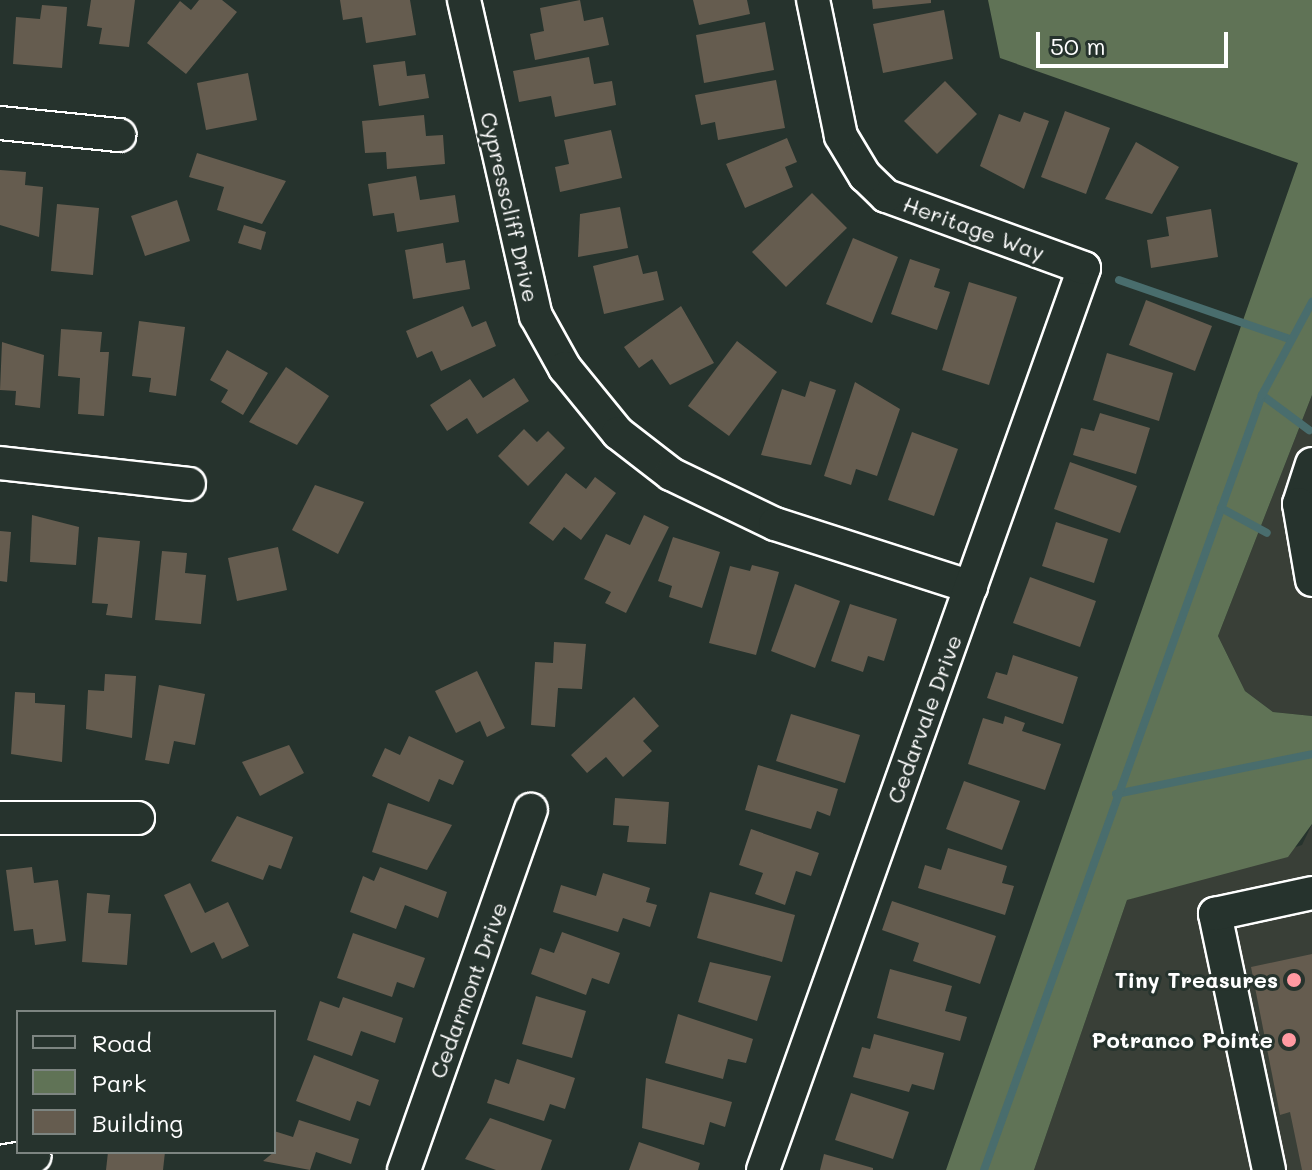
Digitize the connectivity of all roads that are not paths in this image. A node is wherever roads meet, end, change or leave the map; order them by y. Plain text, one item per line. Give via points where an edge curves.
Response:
1 (464, 0) edge
2 (813, 0) edge
3 (0, 123) edge
4 (119, 135) dead end
5 (1084, 268) joint
6 (0, 463) edge
7 (1312, 464) edge
8 (189, 484) dead end
9 (1312, 580) edge
10 (971, 587) junction
11 (531, 810) dead end
12 (0, 818) edge
13 (138, 818) dead end
14 (1312, 893) edge
15 (34, 1156) dead end
16 (0, 1162) edge
17 (404, 1170) edge
18 (763, 1170) edge
19 (1269, 1170) edge

1 - 10 street, Cypresscliff Drive via 536,316 565,368 618,433 671,474 775,524
2 - 5 street, Heritage Way via 841,136 865,176 886,196
3 - 4 street
5 - 10 street, Cedarvale Drive
6 - 8 street
7 - 9 street via 1299,504
10 - 18 street, Cedarvale Drive
11 - 17 street, Cedarmont Drive
12 - 13 street
14 - 19 street via 1215,914
15 - 16 street

